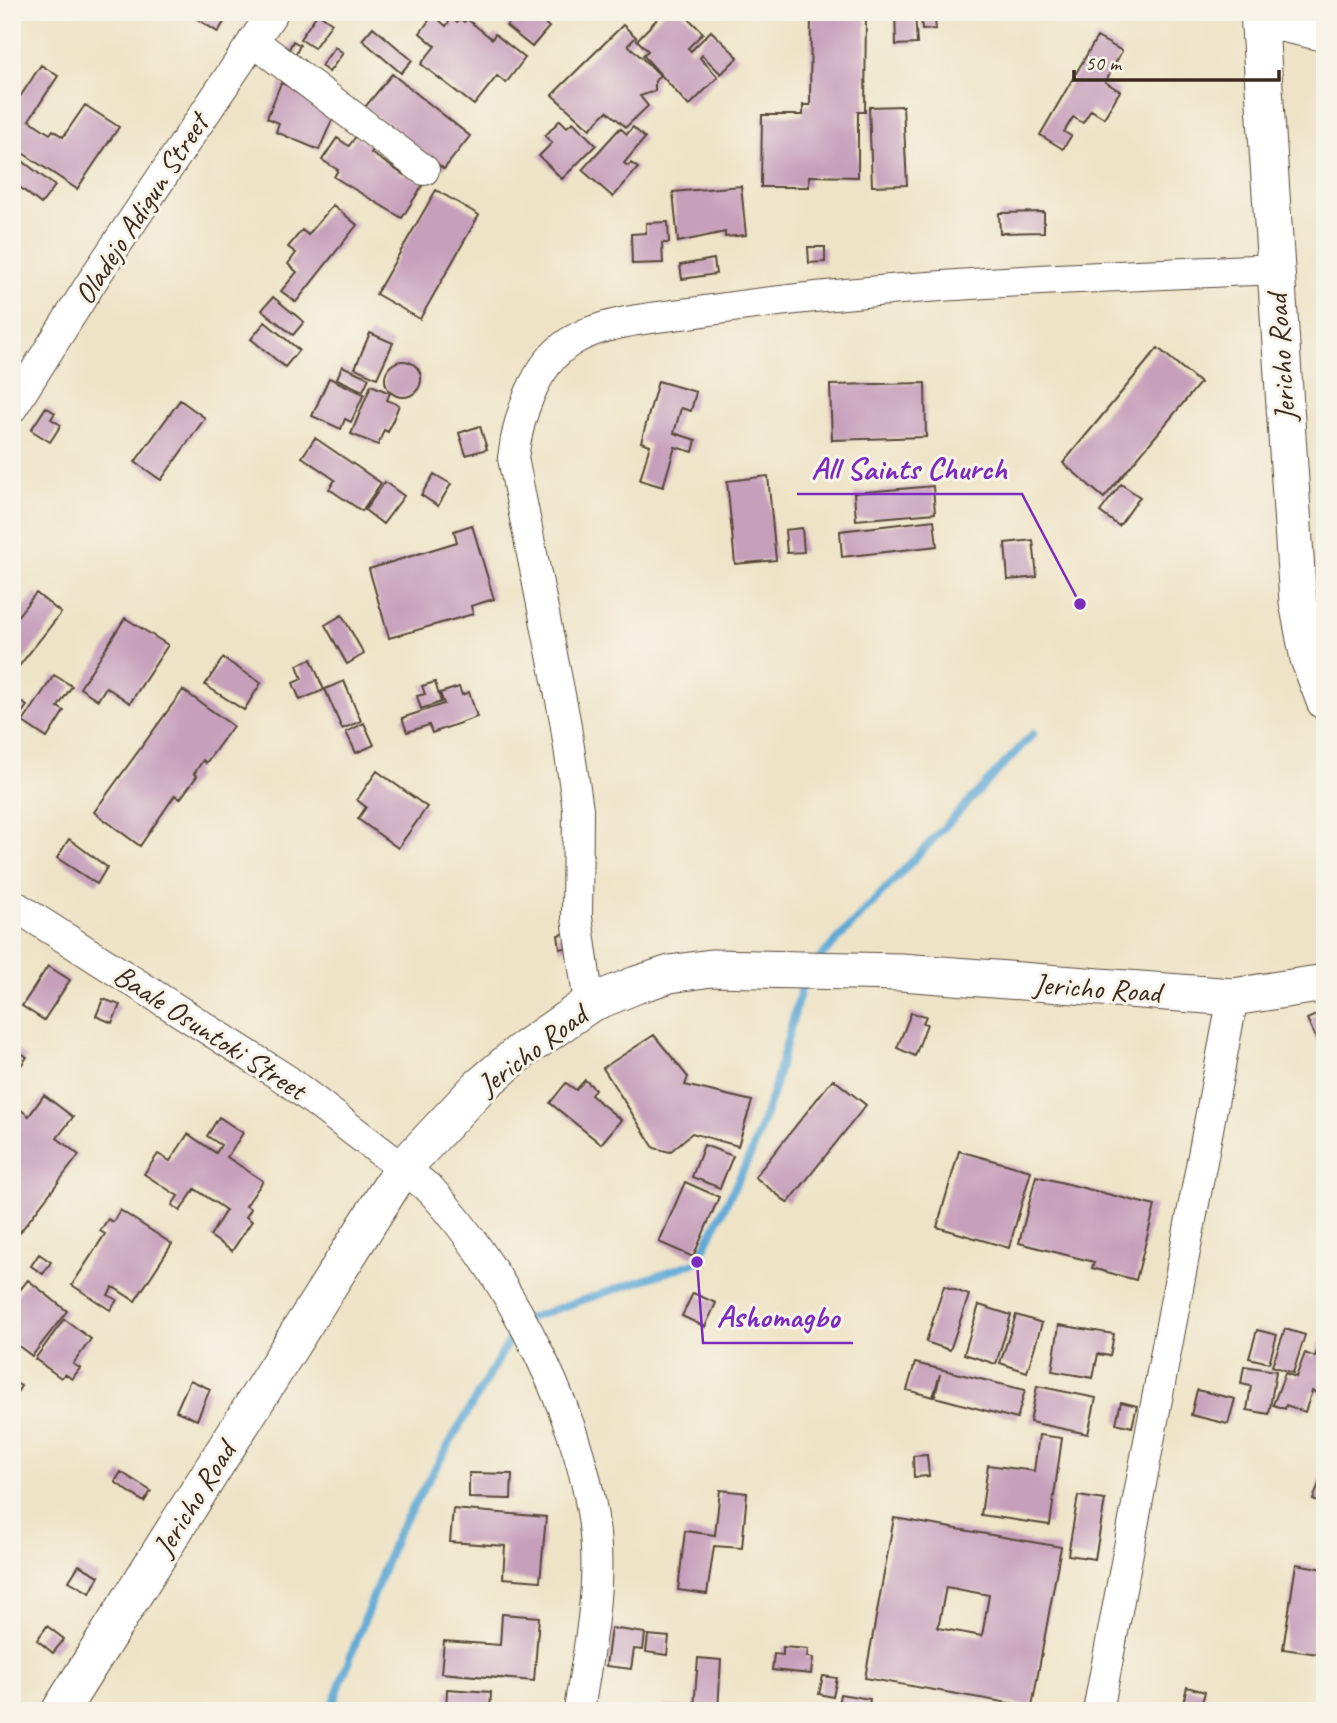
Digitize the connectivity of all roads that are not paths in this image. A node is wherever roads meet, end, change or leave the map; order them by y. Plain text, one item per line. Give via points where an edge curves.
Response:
1 (273, 12) edge
2 (1259, 17) edge
3 (1325, 36) edge
4 (253, 41) junction
5 (424, 170) dead end
6 (1275, 269) junction
7 (12, 408) edge
8 (1317, 659) edge
9 (1325, 701) edge
10 (12, 904) edge
11 (1325, 983) edge
12 (1233, 997) junction
13 (589, 1004) junction
14 (401, 1169) junction
15 (60, 1711) edge
16 (579, 1711) edge
17 (1098, 1711) edge

1 - 4 street, Oladejo Adigun Street
2 - 3 street
2 - 6 street, Jericho Road
4 - 5 street
4 - 7 street, Oladejo Adigun Street
6 - 8 street, Jericho Road via 1298,602
6 - 13 street via 898,287 766,302 588,332 568,343 547,365 531,391 513,458 578,809 577,918
8 - 9 street, Jericho Road
10 - 14 street, Baale Osuntoki Street via 287,1080
11 - 12 street, Jericho Road
12 - 13 street, Jericho Road via 901,972 710,968 670,974
12 - 17 street
13 - 14 street, Jericho Road via 519,1052 479,1087
14 - 15 street, Jericho Road
14 - 16 street, Baale Osuntoki Street via 450,1210 491,1270 552,1381 575,1436 590,1496 596,1548 591,1640

